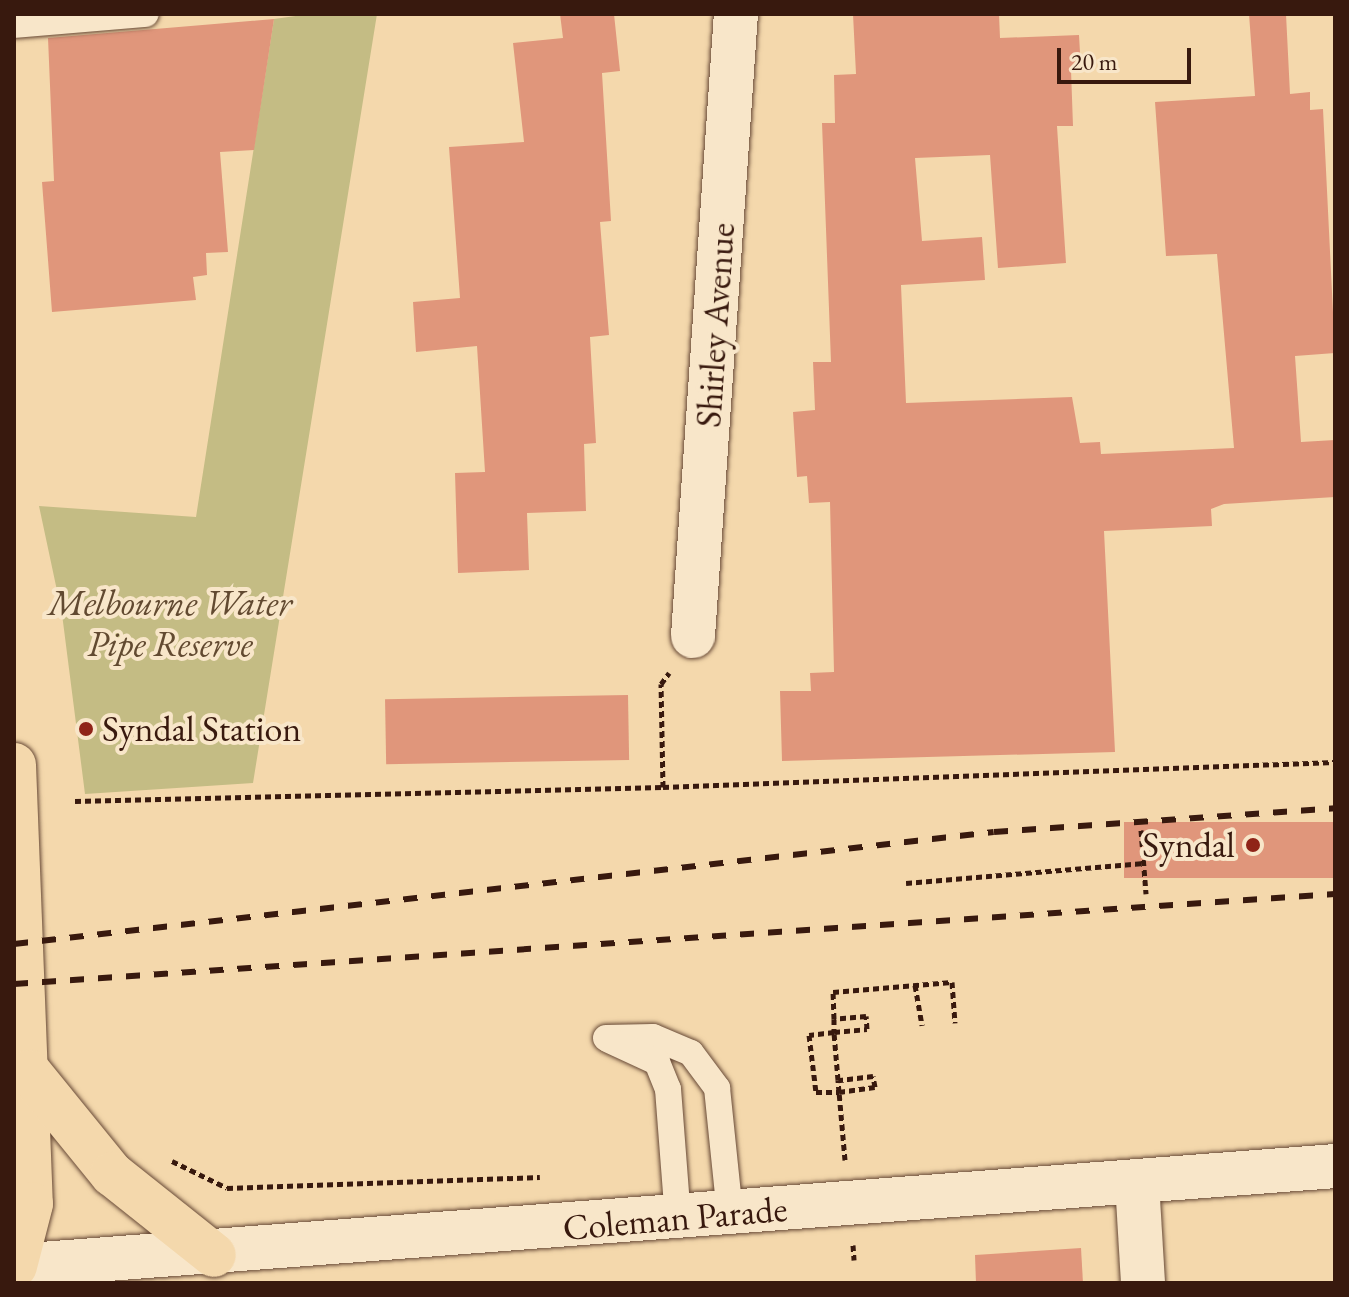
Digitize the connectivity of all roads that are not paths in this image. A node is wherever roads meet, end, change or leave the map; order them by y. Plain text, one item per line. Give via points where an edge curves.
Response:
1 (146, 14) edge
2 (736, 14) edge
3 (14, 25) edge
4 (693, 636) road end
5 (14, 765) edge
6 (29, 1072) junction
7 (1335, 1166) edge
8 (1137, 1182) junction
9 (730, 1214) junction
10 (678, 1219) junction
11 (214, 1255) junction
12 (15, 1267) edge
13 (1143, 1283) edge

1 - 3 lane
2 - 4 street, Shirley Avenue
5 - 6 main road
6 - 11 main road via 112,1174
6 - 12 main road via 31,1204
7 - 8 street, Coleman Parade
8 - 9 street, Coleman Parade
8 - 13 street
9 - 10 street, Coleman Parade
9 - 10 lane via 717,1088 691,1053 653,1037 606,1038 657,1062 668,1089
10 - 11 street, Coleman Parade
11 - 12 street, Coleman Parade

